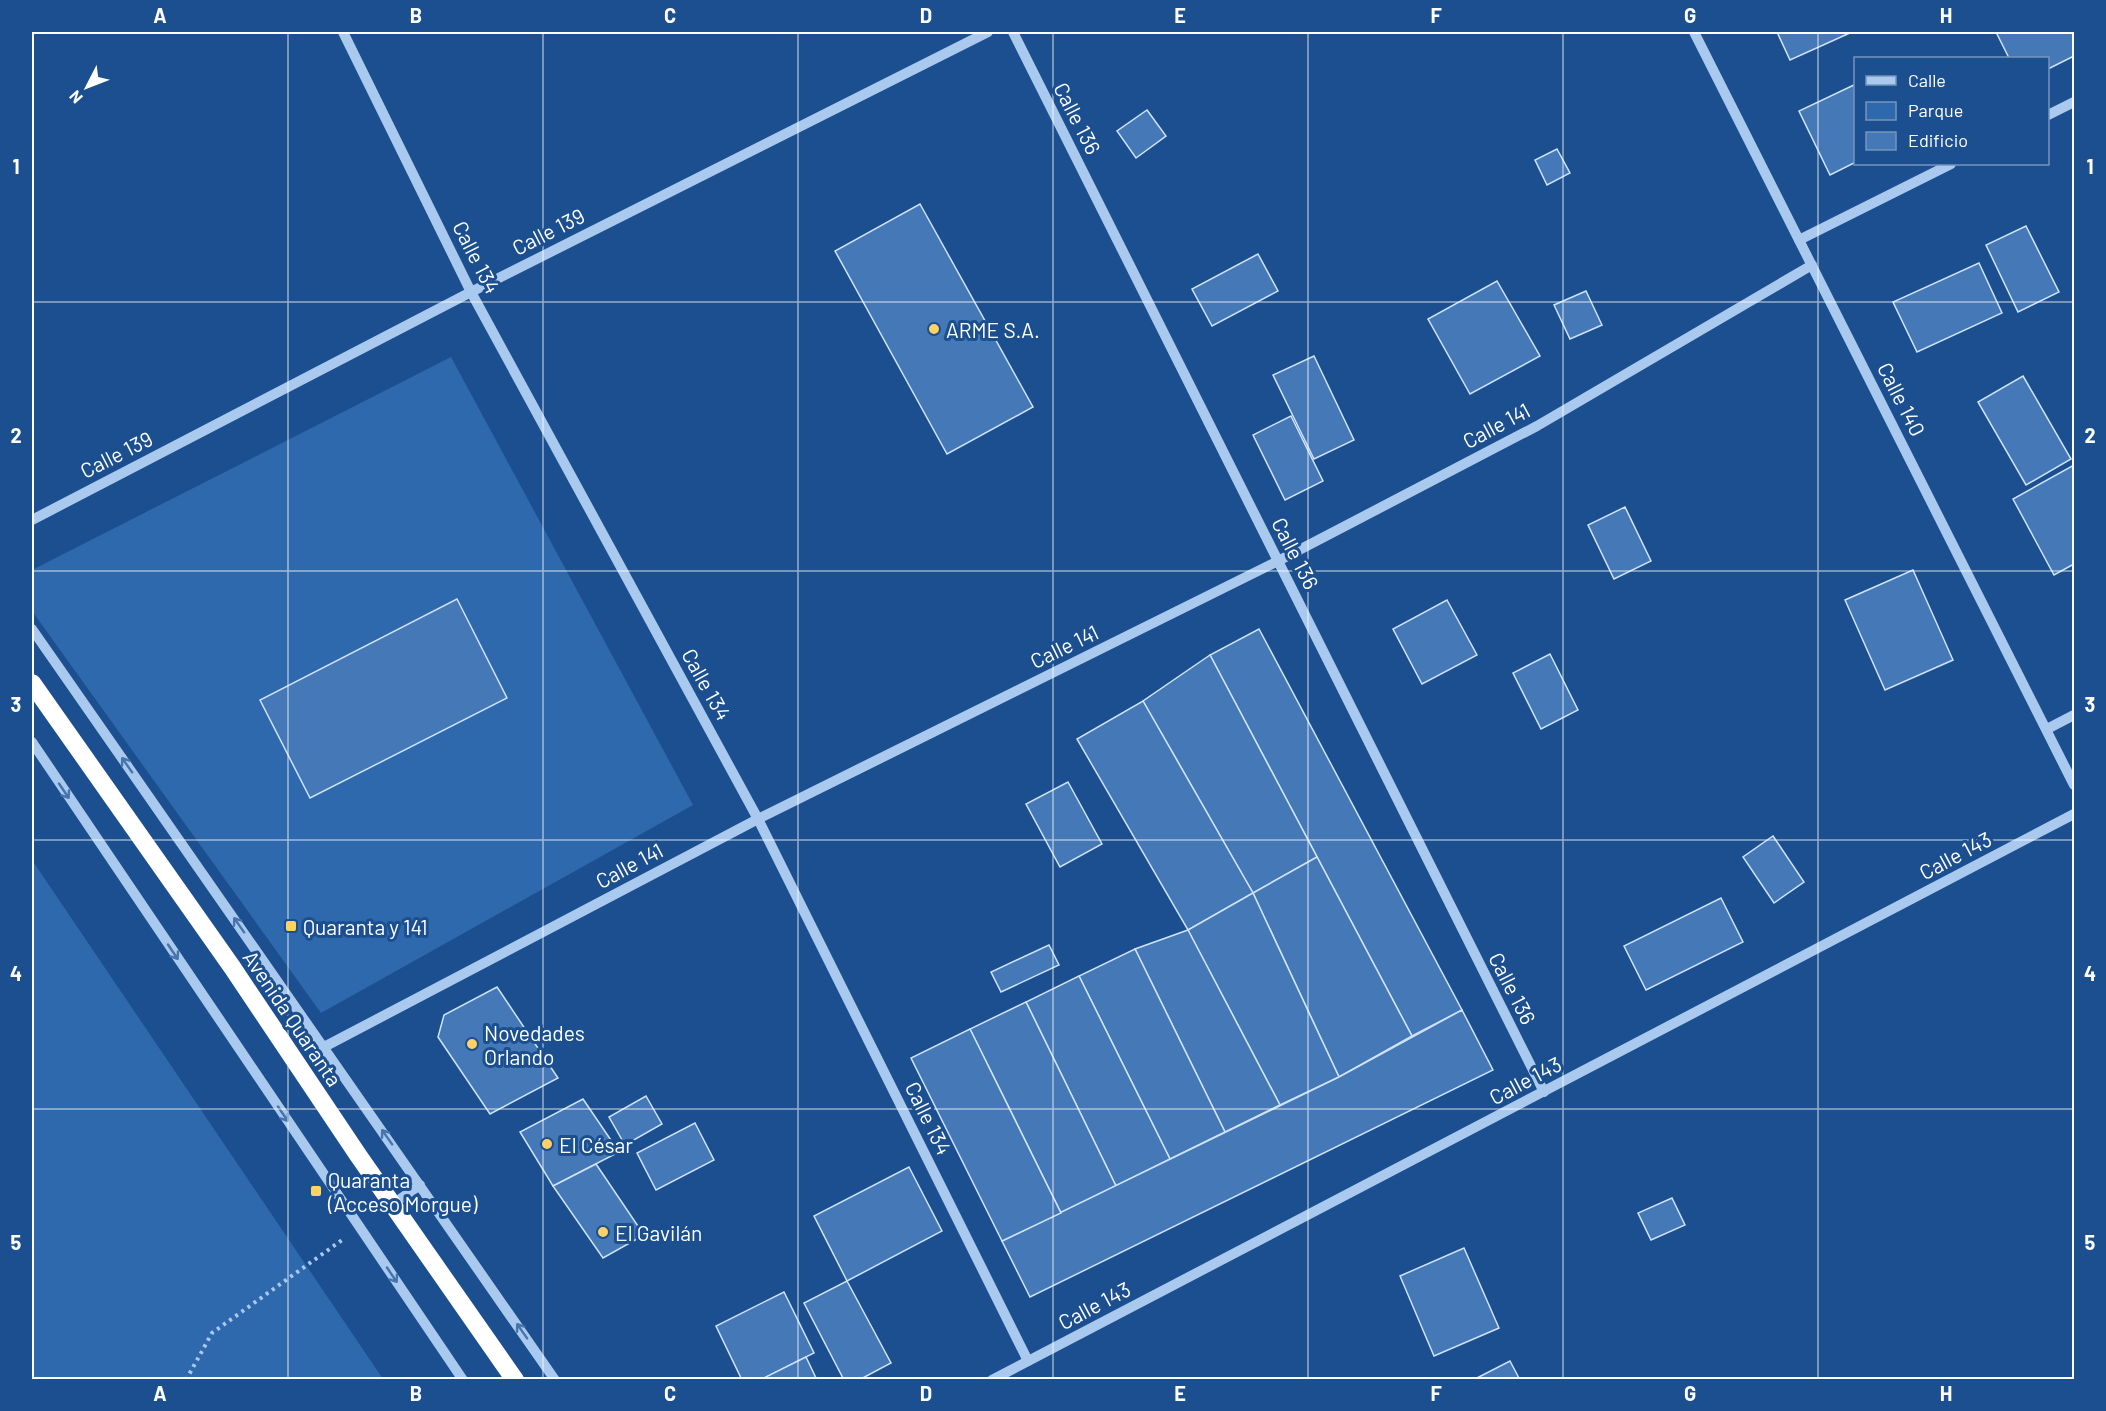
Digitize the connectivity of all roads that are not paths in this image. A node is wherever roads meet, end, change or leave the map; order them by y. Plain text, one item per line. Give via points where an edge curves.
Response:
1 (343, 32) edge
2 (988, 32) edge
3 (1013, 32) edge
4 (1694, 32) edge
5 (2074, 102) edge
6 (2049, 114) edge
7 (1949, 165) edge
8 (1799, 240) junction
9 (1812, 264) junction
10 (471, 292) junction
11 (32, 520) edge
12 (1278, 561) junction
13 (32, 629) edge
14 (32, 683) edge
15 (2074, 715) edge
16 (2047, 729) junction
17 (32, 742) edge
18 (2074, 785) edge
19 (2074, 814) edge
20 (758, 819) junction
21 (324, 1047) junction
22 (1544, 1092) junction
23 (420, 1185) junction
24 (393, 1204) junction
25 (1028, 1361) junction
26 (463, 1380) edge
27 (515, 1380) edge
28 (555, 1380) edge
29 (992, 1380) edge

1 - 10 street, Calle 134
2 - 10 street, Calle 139
3 - 12 street, Calle 136
4 - 8 street, Calle 140
5 - 6 street
7 - 8 street
8 - 9 street, Calle 140
9 - 12 street, Calle 141 via 1537,426
9 - 16 street, Calle 140
10 - 11 street, Calle 139
10 - 20 street, Calle 134
12 - 20 street, Calle 141
12 - 22 street, Calle 136
21 -> 13 street
14 - 24 highway, Avenida Quaranta
15 - 16 street
16 - 18 street, Calle 140
17 -> 26 street
19 - 22 street, Calle 143
20 - 21 street, Calle 141
20 - 25 street, Calle 134
23 -> 21 street
22 - 25 street, Calle 143
23 - 24 street
28 -> 23 street
24 - 27 highway, Avenida Quaranta
25 - 29 street, Calle 143

